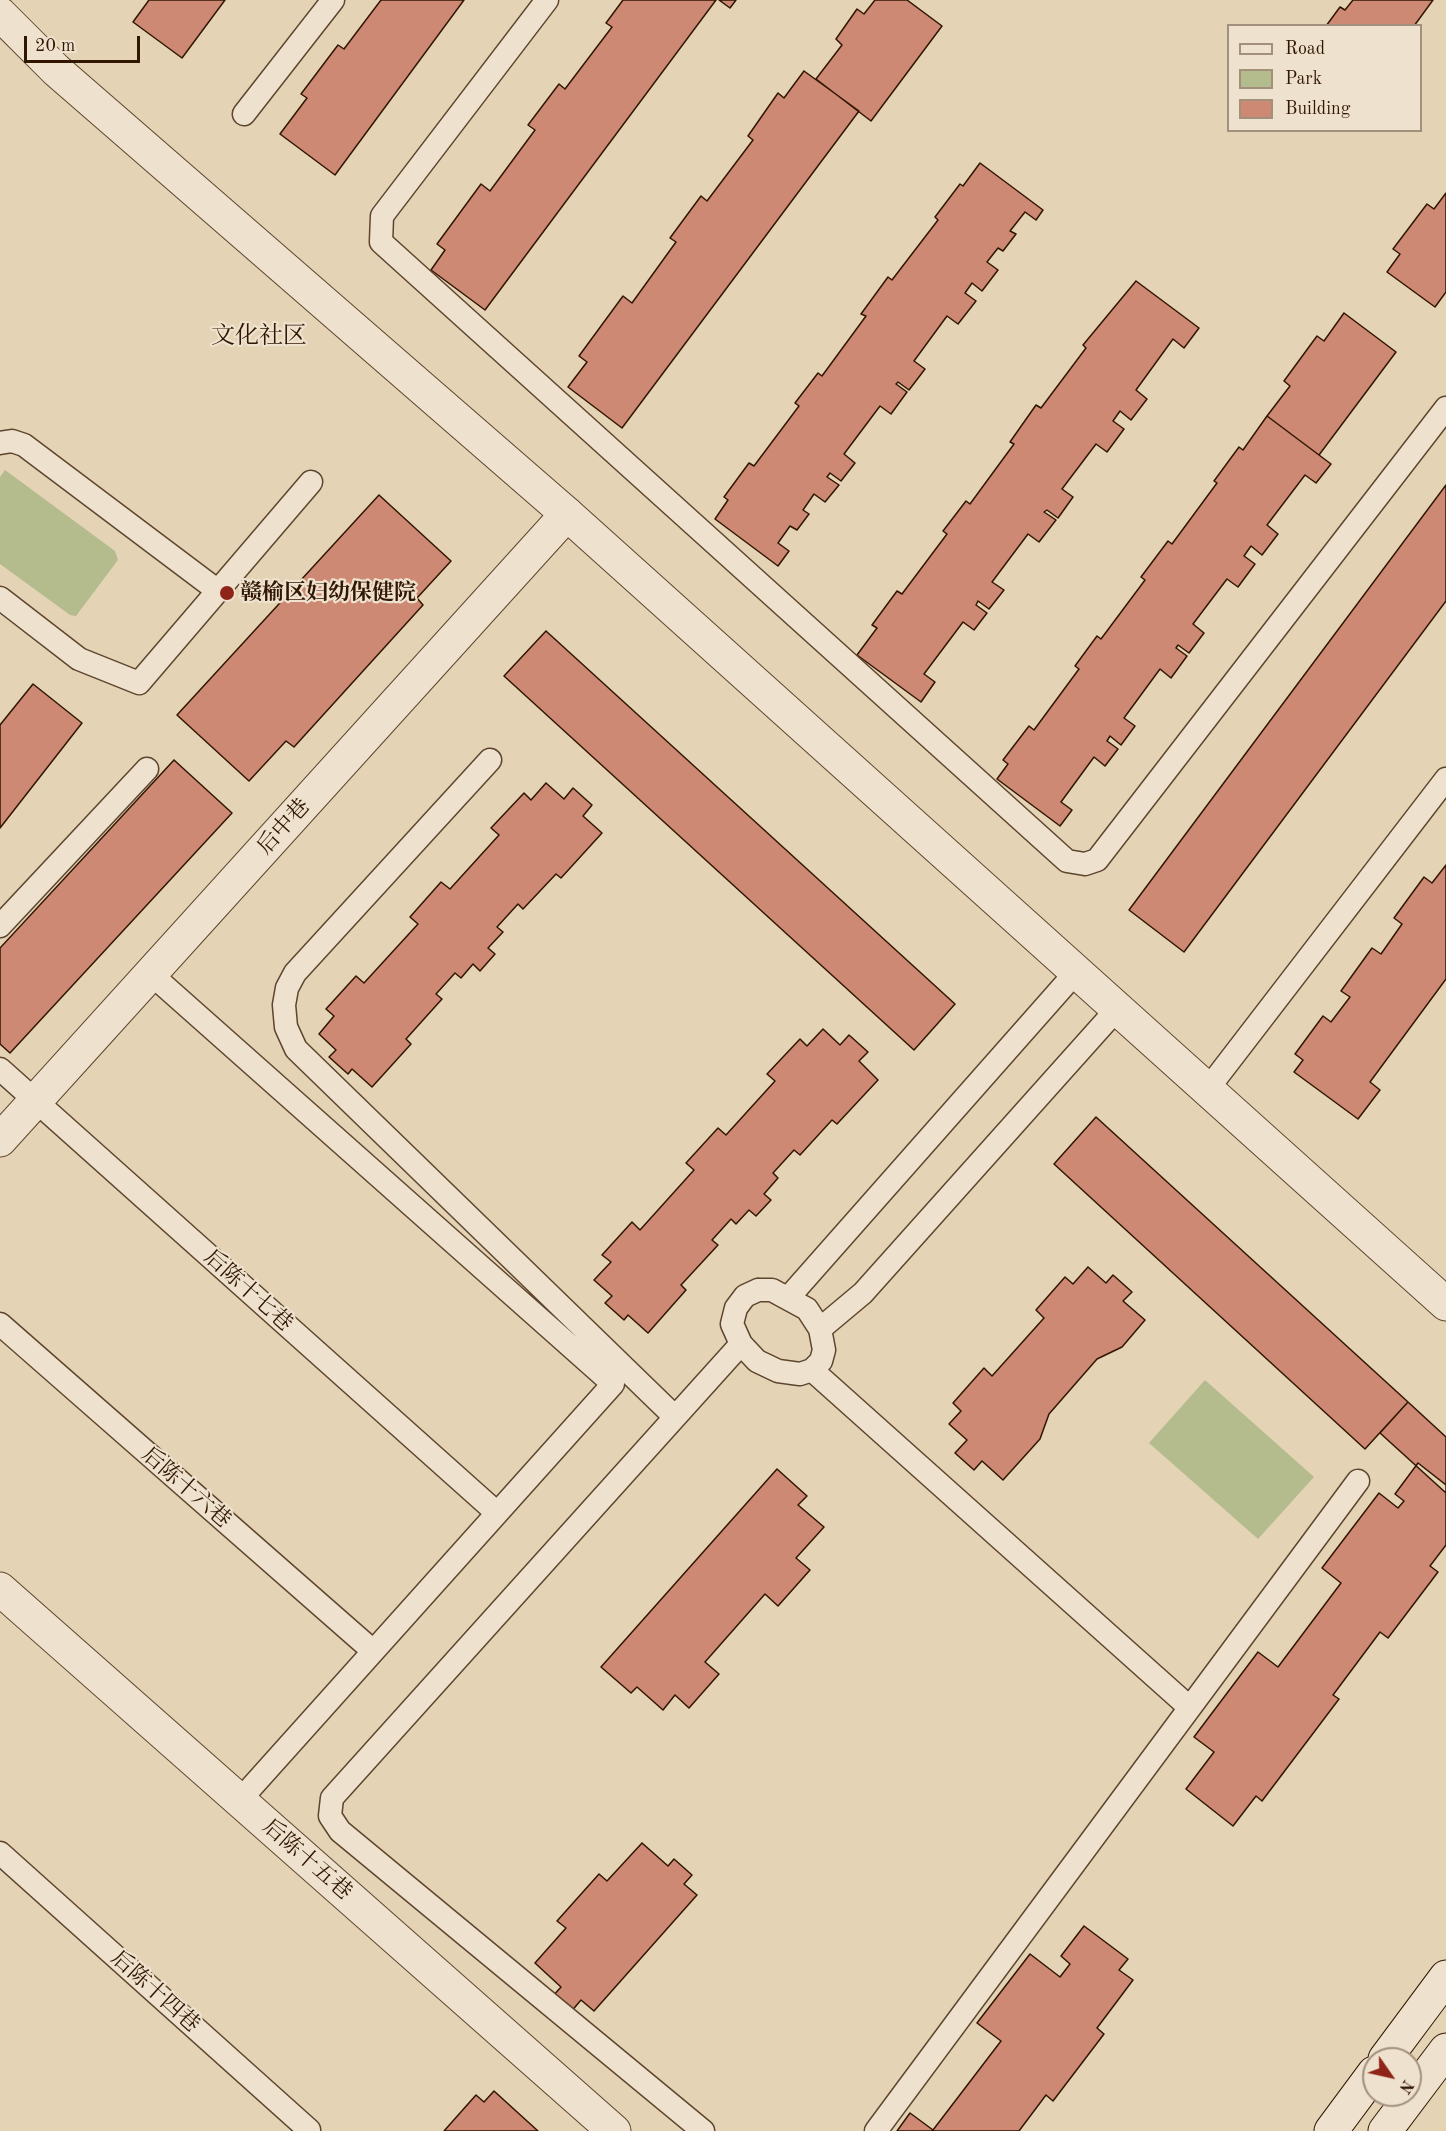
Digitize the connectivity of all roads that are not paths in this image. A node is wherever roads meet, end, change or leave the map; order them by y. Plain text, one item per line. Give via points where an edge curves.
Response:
1 (333, 0) edge
2 (548, 0) edge
3 (0, 14) edge
4 (244, 114) dead end
5 (1446, 408) edge
6 (0, 443) edge
7 (311, 482) dead end
8 (567, 514) junction
9 (218, 591) junction
10 (0, 598) edge
11 (490, 760) dead end
12 (147, 769) dead end
13 (1446, 779) edge
14 (0, 926) edge
15 (1076, 972) junction
16 (151, 974) junction
17 (1117, 1009) junction
18 (0, 1070) edge
19 (1207, 1090) junction
20 (35, 1101) junction
21 (0, 1140) edge
22 (789, 1297) junction
23 (1446, 1304) edge
24 (0, 1324) edge
25 (820, 1329) junction
26 (741, 1344) junction
27 (812, 1370) junction
28 (675, 1417) junction
29 (1358, 1481) dead end
30 (497, 1513) junction
31 (0, 1588) edge
32 (373, 1652) junction
33 (1190, 1707) junction
34 (240, 1800) junction
35 (0, 1853) edge
36 (1446, 1977) edge
37 (1394, 2047) edge
38 (1446, 2050) edge
39 (1362, 2089) edge
40 (309, 2130) edge
41 (614, 2131) edge
42 (703, 2131) edge
43 (876, 2131) edge
44 (1331, 2131) edge
45 (1385, 2131) edge

1 - 4 lane
2 - 5 lane via 382,216 381,242 1067,861 1085,864 1097,860
3 - 8 street via 56,70
6 - 9 lane via 24,445
7 - 9 lane
8 - 15 street
8 - 16 street, 后中巷
9 - 10 lane via 140,683 79,659
11 - 28 lane via 295,973 284,1005 286,1027 296,1049
12 - 14 lane
13 - 19 lane
15 - 17 street
15 - 22 lane
16 - 20 street, 后中巷
16 - 30 lane via 613,1383
17 - 19 street
17 - 25 lane via 863,1293
18 - 20 lane, 后陈十七巷
19 - 23 street
20 - 21 street, 后中巷
20 - 30 lane, 后陈十七巷
22 - 25 lane via 807,1309
22 - 26 lane via 772,1290 758,1290 745,1296 736,1308 732,1324
24 - 32 lane, 后陈十六巷
25 - 27 lane via 824,1350
26 - 27 lane via 757,1361 778,1371 800,1374
26 - 28 lane
27 - 33 lane
28 - 42 lane via 332,1798 330,1816 340,1831
29 - 33 lane
30 - 32 lane
31 - 34 street, 后陈十五巷
32 - 34 lane
33 - 43 lane
34 - 41 street, 后陈十五巷
35 - 40 lane, 后陈十四巷
36 - 37 street
38 - 45 street
39 - 44 street

